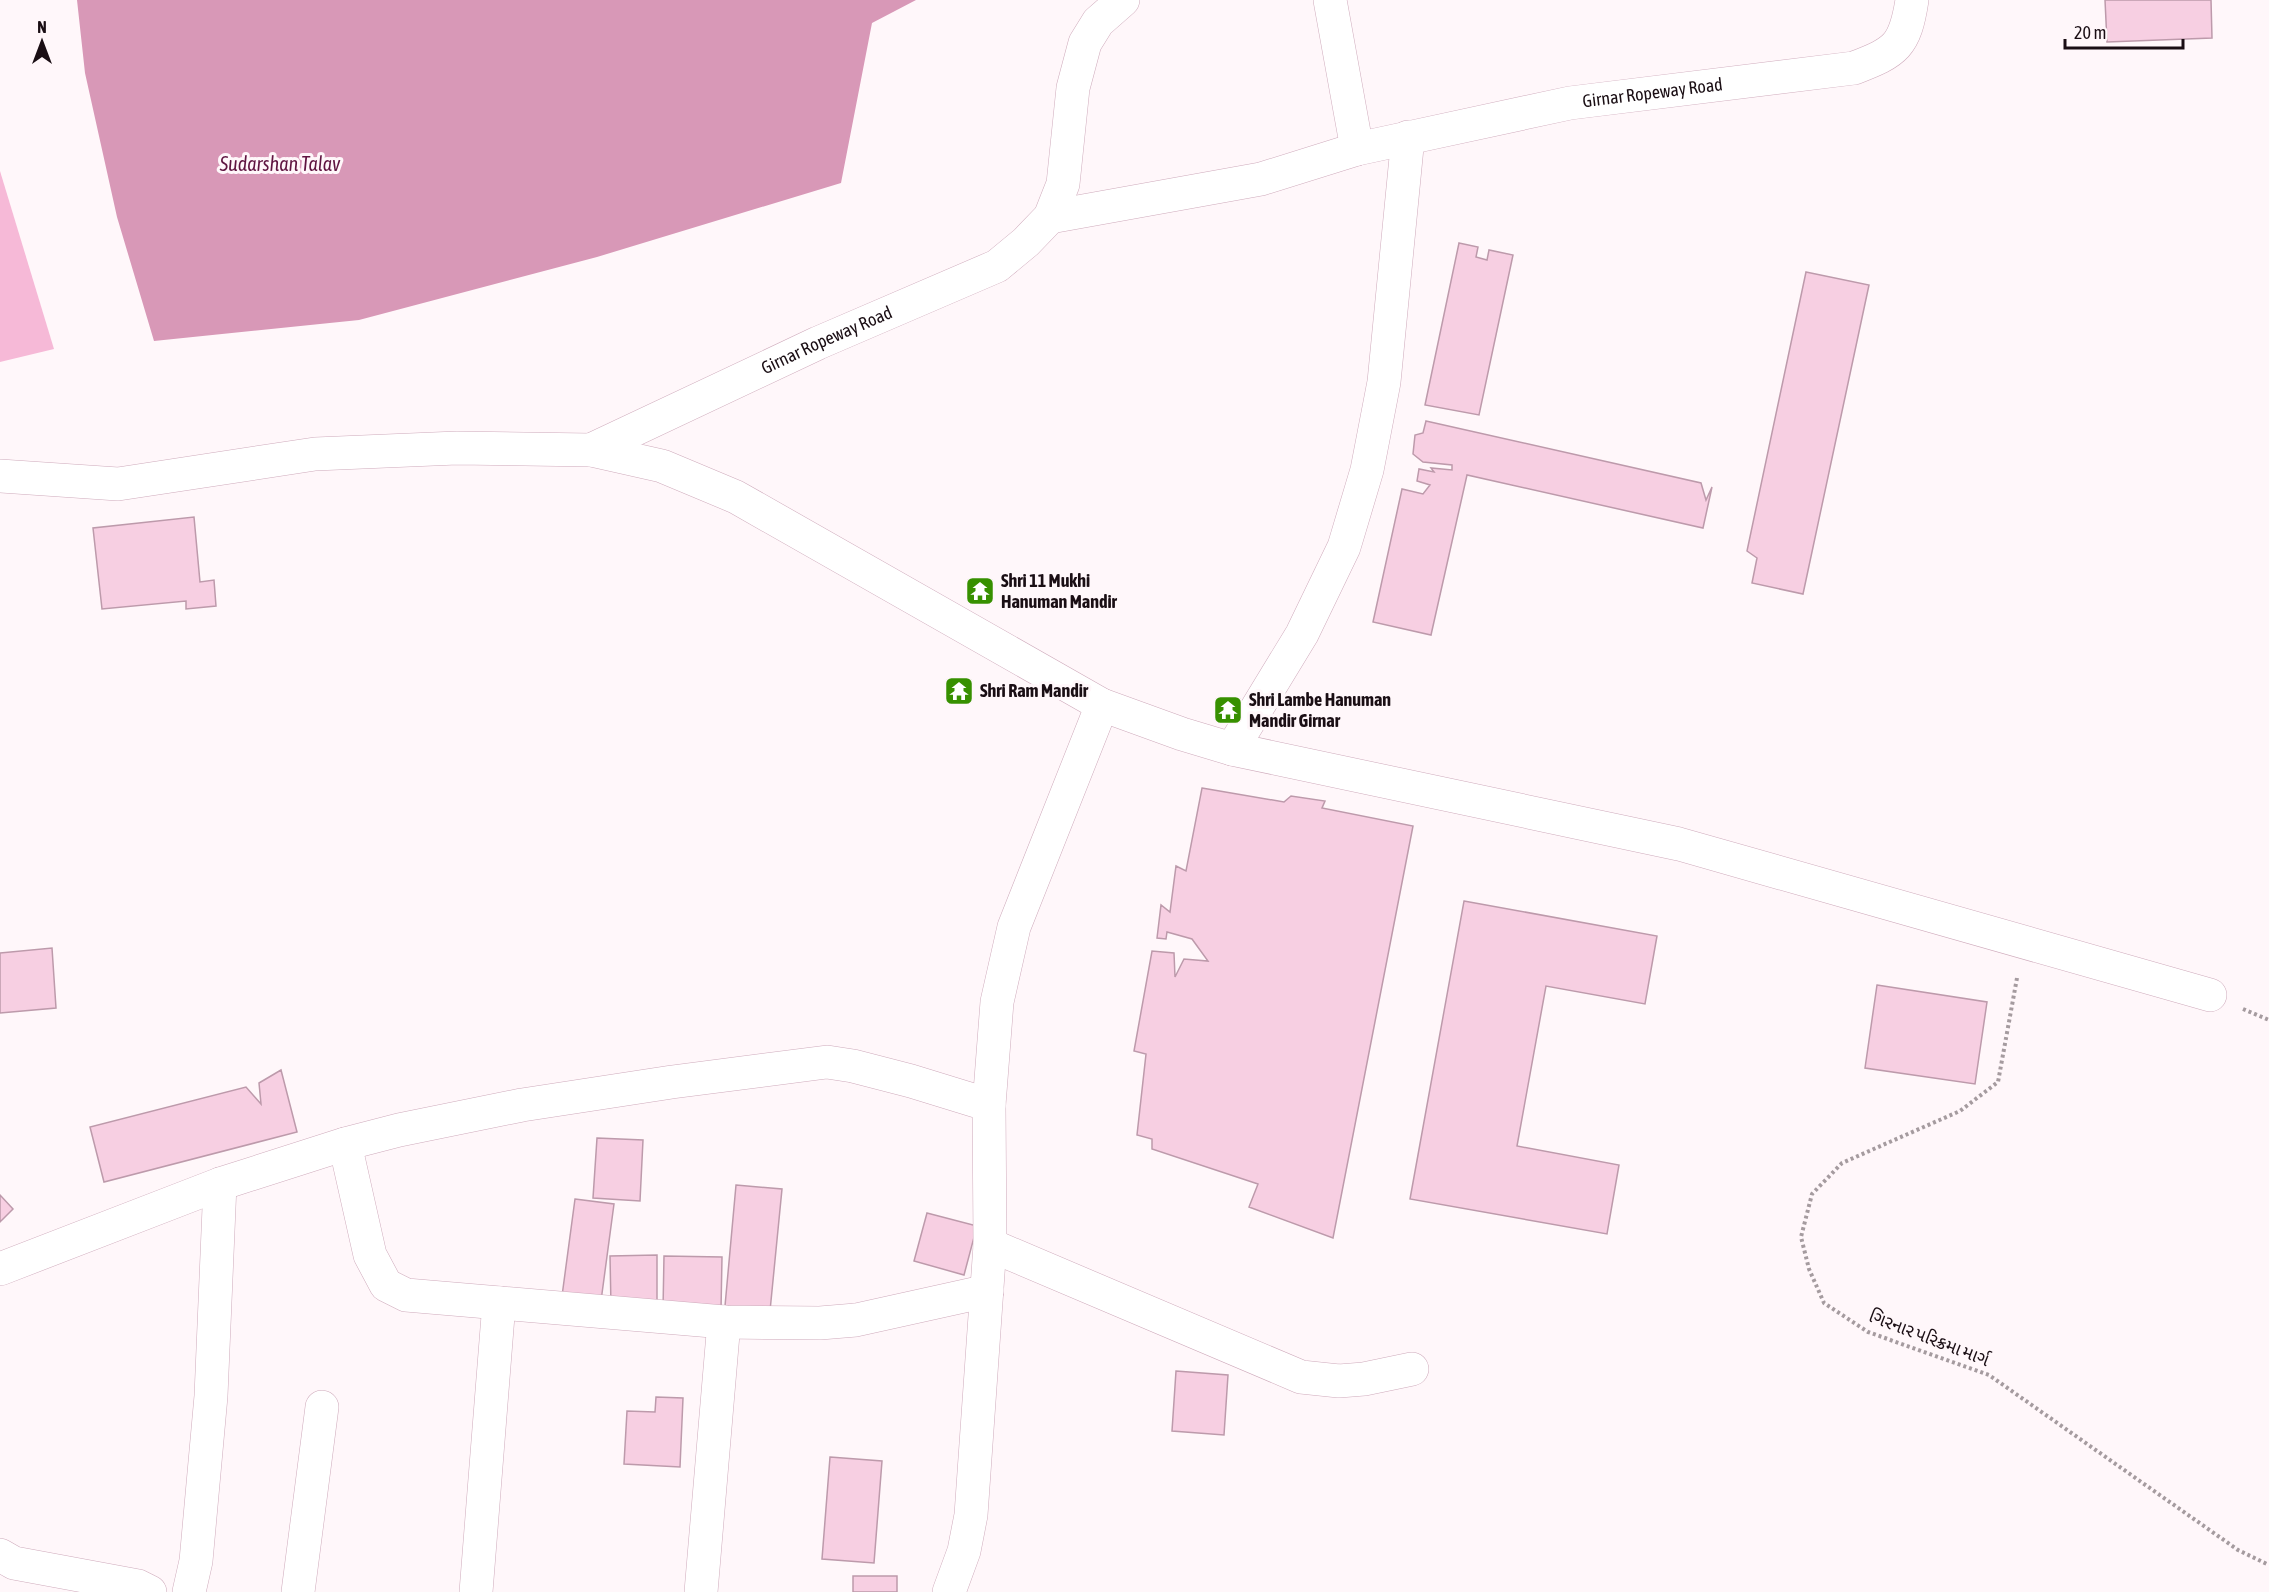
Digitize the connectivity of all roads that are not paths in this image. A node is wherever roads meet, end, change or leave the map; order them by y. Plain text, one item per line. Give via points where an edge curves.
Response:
1 (1122, 0) edge
2 (1330, 0) edge
3 (1912, 0) edge
4 (1408, 138) junction
5 (1357, 149) junction
6 (1050, 217) junction
7 (591, 450) junction
8 (0, 476) edge
9 (1102, 705) junction
10 (1232, 749) junction
11 (2210, 995) dead end
12 (988, 1105) junction
13 (345, 1144) junction
14 (220, 1184) junction
15 (990, 1245) junction
16 (0, 1269) edge
17 (987, 1291) junction
18 (499, 1303) junction
19 (724, 1322) junction
20 (1412, 1369) dead end
21 (322, 1407) dead end
22 (0, 1555) edge
23 (150, 1592) edge
24 (189, 1592) edge
25 (298, 1592) edge
26 (476, 1592) edge
27 (701, 1592) edge
28 (948, 1592) edge

1 - 6 street, Girnar Ropeway Road via 1098,22 1085,43 1073,88 1063,184
2 - 5 street
3 - 4 street, Girnar Ropeway Road via 1901,40 1885,56 1854,68 1570,103
4 - 5 street, Girnar Ropeway Road
4 - 10 street via 1384,382 1366,470 1344,548 1302,634
5 - 6 street, Girnar Ropeway Road via 1261,179
6 - 7 street, Girnar Ropeway Road via 997,266
7 - 8 street via 457,448 315,454 118,484
7 - 9 street via 662,466 736,497
9 - 10 street
9 - 12 street via 1014,927 997,1002
10 - 11 street via 1679,844
12 - 13 street via 911,1081 827,1062 522,1105
12 - 15 street
13 - 14 street
13 - 18 street via 370,1255 386,1285 406,1295
14 - 16 street
14 - 24 street via 211,1396 196,1561
15 - 17 street
15 - 20 street via 1301,1377 1356,1379
17 - 19 street via 856,1320
17 - 28 street via 971,1515 964,1551
18 - 19 street
18 - 26 street
19 - 27 street
21 - 25 street
22 - 23 street via 14,1563 138,1586

